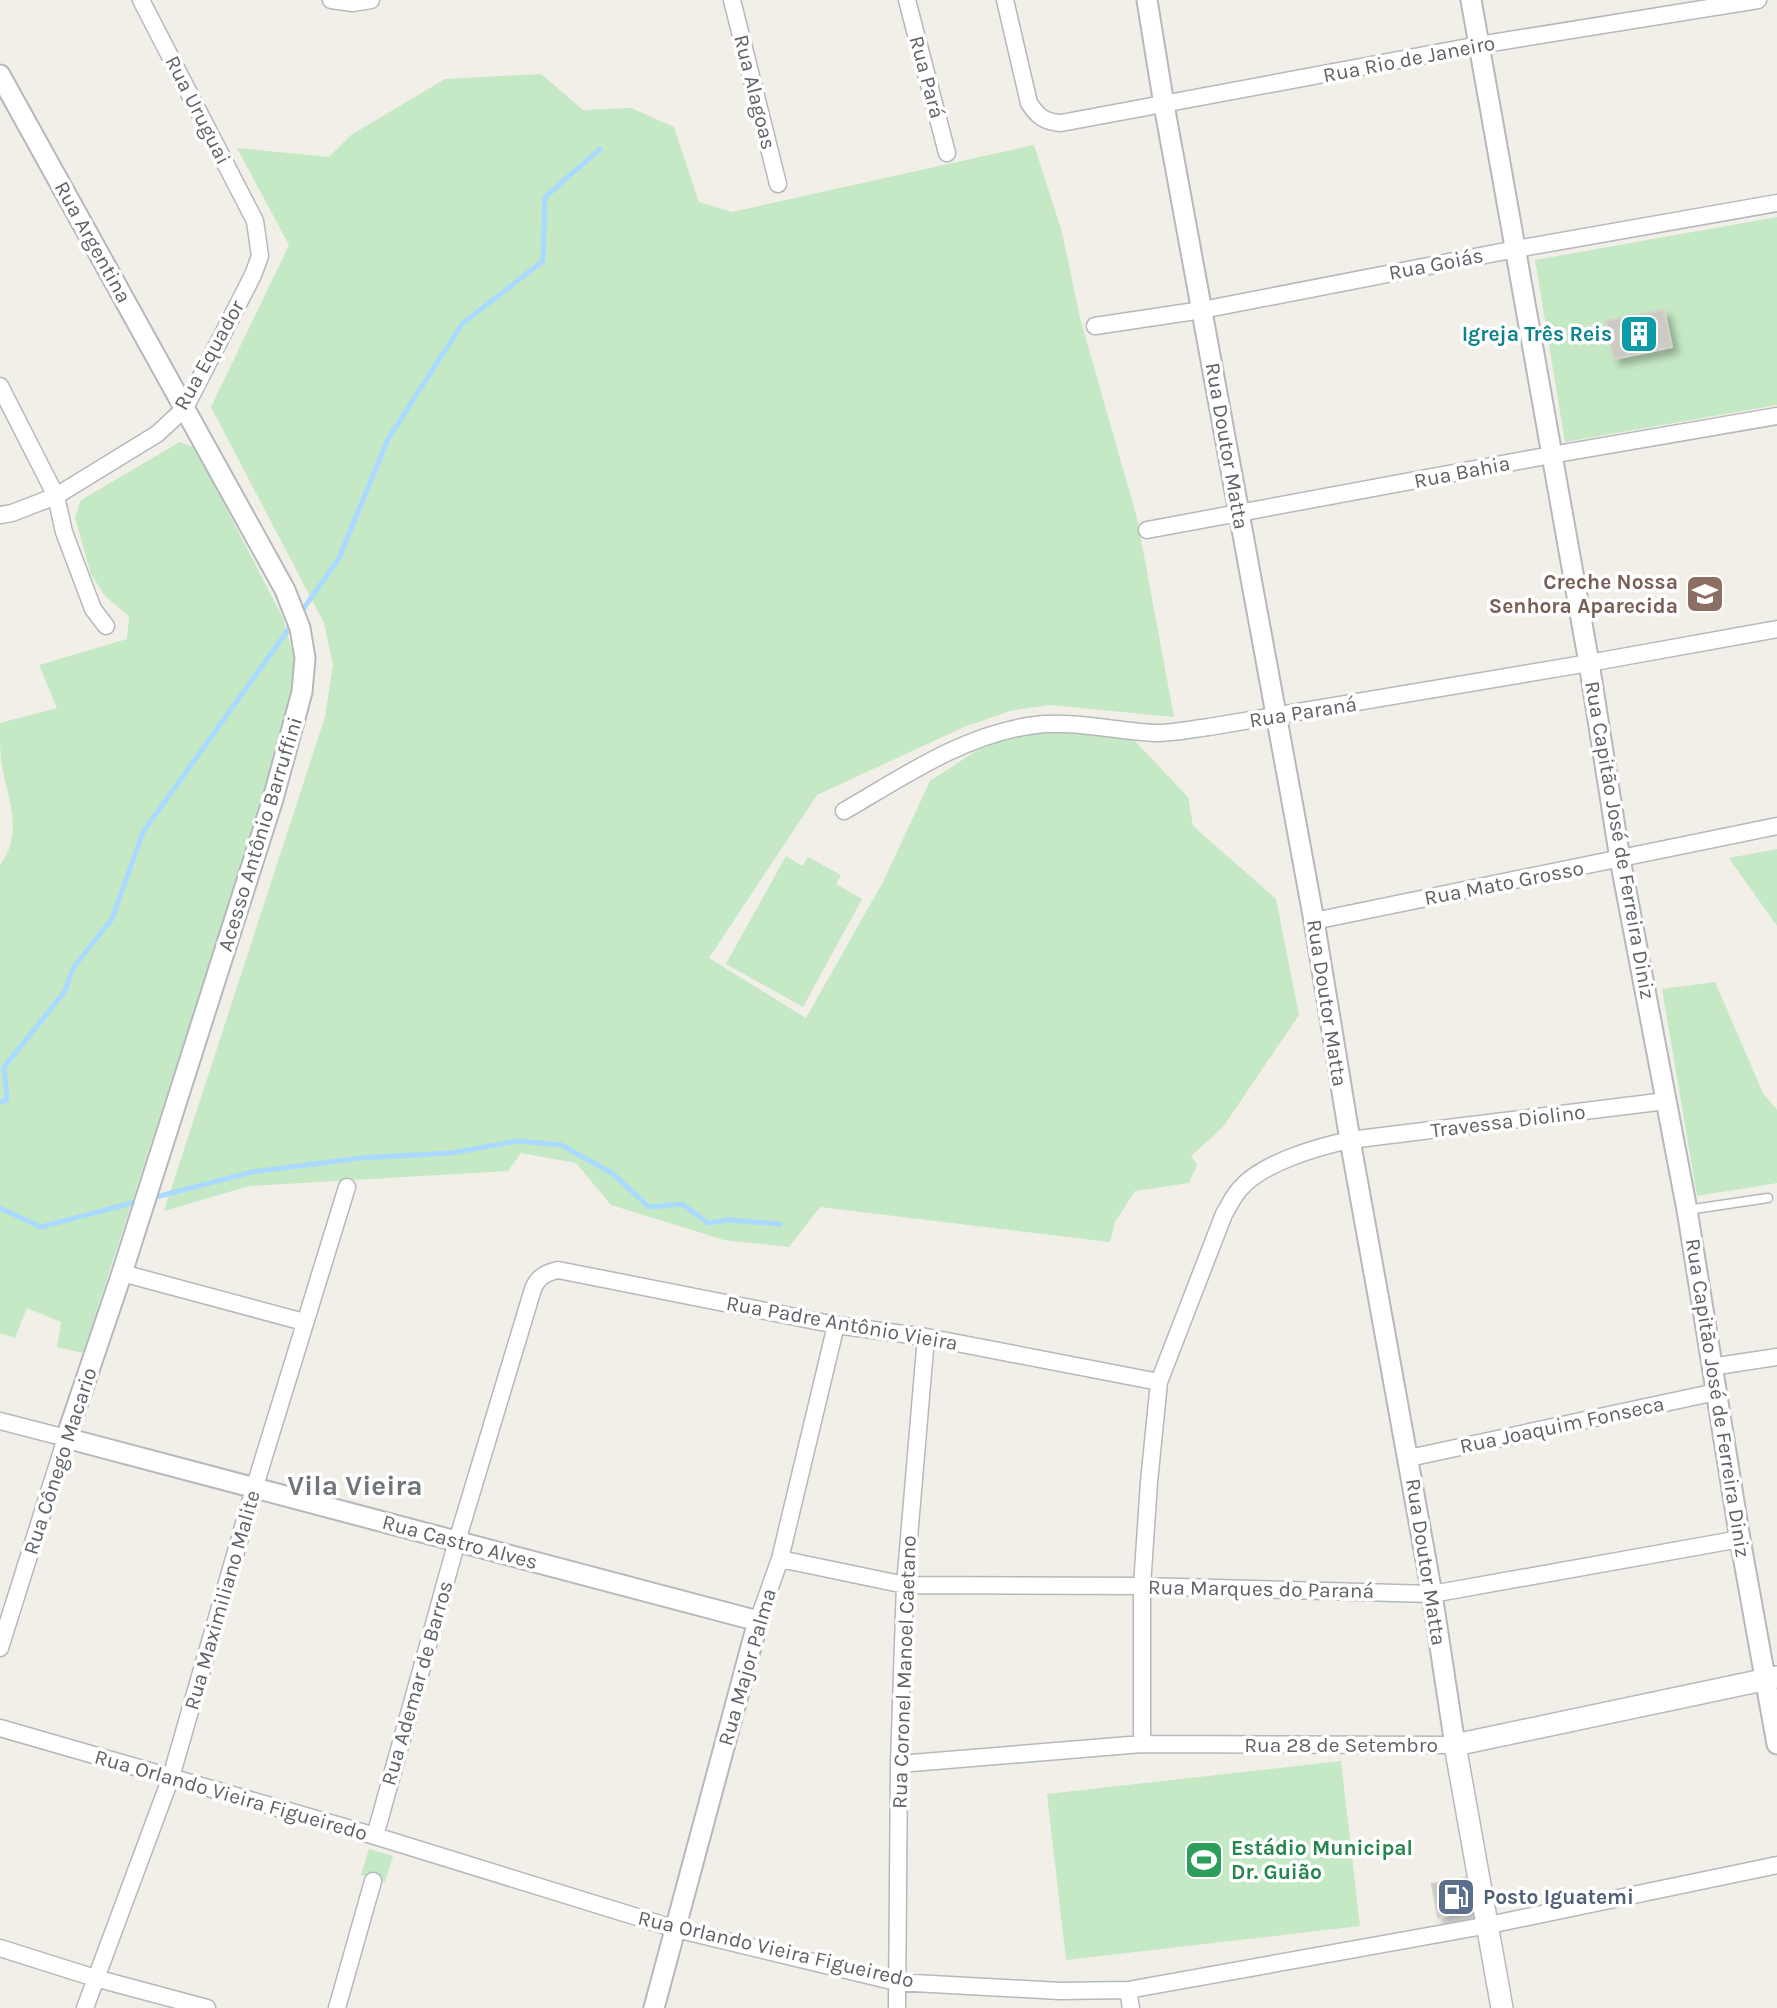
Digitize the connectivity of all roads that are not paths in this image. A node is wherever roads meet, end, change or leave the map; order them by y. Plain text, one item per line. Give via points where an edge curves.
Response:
1 (141, 0) edge
2 (331, 0) edge
3 (371, 0) edge
4 (732, 0) edge
5 (907, 0) edge
6 (1005, 0) edge
7 (1147, 0) edge
8 (1471, 0) edge
9 (1758, 0) edge
10 (353, 2) edge
11 (1479, 45) junction
12 (0, 75) edge
13 (1164, 105) junction
14 (947, 153) dead end
15 (778, 184) dead end
16 (1777, 203) edge
17 (255, 221) joint
18 (1516, 248) junction
19 (1202, 310) junction
20 (1095, 326) dead end
21 (0, 386) edge
22 (185, 408) junction
23 (1777, 416) edge
24 (1551, 455) junction
25 (56, 496) junction
26 (1239, 514) junction
27 (0, 515) edge
28 (1147, 530) dead end
29 (106, 626) dead end
30 (1777, 629) edge
31 (1589, 663) junction
32 (1276, 717) junction
33 (844, 811) dead end
34 (1777, 826) edge
35 (1620, 859) junction
36 (1314, 921) junction
37 (1666, 1101) junction
38 (1350, 1140) junction
39 (347, 1187) dead end
40 (1768, 1198) dead end
41 (1687, 1210) junction
42 (122, 1273) junction
43 (533, 1289) joint
44 (304, 1322) junction
45 (836, 1325) junction
46 (926, 1337) junction
47 (1777, 1357) edge
48 (1712, 1367) junction
49 (1159, 1382) junction
50 (1716, 1392) junction
51 (0, 1421) edge
52 (66, 1438) junction
53 (1409, 1458) junction
54 (254, 1489) junction
55 (1740, 1539) junction
56 (457, 1541) junction
57 (779, 1559) junction
58 (905, 1585) junction
59 (1142, 1586) junction
60 (1433, 1594) junction
61 (758, 1620) junction
62 (0, 1648) edge
63 (1772, 1679) edge
64 (0, 1728) edge
65 (1142, 1744) junction
66 (1777, 1744) edge
67 (1455, 1745) junction
68 (899, 1764) junction
69 (171, 1777) junction
70 (375, 1836) junction
71 (1777, 1865) edge
72 (373, 1881) dead end
73 (1489, 1925) junction
74 (676, 1929) junction
75 (0, 1948) edge
76 (95, 1978) junction
77 (896, 1982) junction
78 (1128, 1990) junction
79 (85, 2008) edge
80 (207, 2008) edge
81 (337, 2008) edge
82 (654, 2008) edge
83 (897, 2008) edge
84 (1130, 2008) edge
85 (1502, 2008) edge

1 - 17 street, Rua Uruguai
2 - 10 street
3 - 10 street
4 - 15 street, Rua Alagoas
5 - 14 street, Rua Pará
6 - 13 street, Rua Rio de Janeiro via 1029,103 1038,116 1061,123
7 - 13 street, Rua Doutor Matta
8 - 11 street, Rua Capitão José de Ferreira Diniz
9 - 11 street, Rua Rio de Janeiro
11 - 13 street, Rua Rio de Janeiro
11 - 18 street, Rua Capitão José de Ferreira Diniz
12 - 22 street, Rua Argentina
13 - 19 street, Rua Doutor Matta
16 - 18 street, Rua Goiás
17 - 22 street, Rua Equador via 260,256 253,275
18 - 19 street, Rua Goiás
18 - 24 street, Rua Capitão José de Ferreira Diniz
19 - 20 street, Rua Goiás
19 - 26 street, Rua Doutor Matta
21 - 25 street
22 - 25 street, Rua Equador via 157,434
22 - 42 street, Acesso Antônio Barruffini via 285,590 300,628 305,658 302,692 273,799
23 - 24 street, Rua Bahia
24 - 26 street, Rua Bahia
24 - 31 street, Rua Capitão José de Ferreira Diniz
25 - 27 street, Rua Equador
25 - 29 street via 88,596
26 - 28 street, Rua Bahia
26 - 32 street, Rua Doutor Matta
30 - 31 street, Rua Paraná
31 - 32 street, Rua Paraná
31 - 35 street, Rua Capitão José de Ferreira Diniz
32 - 33 street, Rua Paraná via 1157,733 1030,725 984,735
32 - 36 street, Rua Doutor Matta
34 - 35 street, Rua Mato Grosso
35 - 36 street, Rua Mato Grosso
35 - 37 street, Rua Capitão José de Ferreira Diniz
36 - 38 street, Rua Doutor Matta
37 - 38 street, Travessa Diolino
37 - 41 street, Rua Capitão José de Ferreira Diniz
38 - 49 street, Travessa Diolino via 1313,1148 1257,1174 1240,1189 1224,1214
38 - 53 street, Rua Doutor Matta
39 - 44 street, Rua Maximiliano Malite
40 - 41 lane
41 - 48 street, Rua Capitão José de Ferreira Diniz
42 - 44 street
42 - 52 street, Rua Cônego Macario
43 - 45 street, Rua Padre Antônio Vieira via 537,1280 558,1270
43 - 56 street, Rua Ademar de Barros
44 - 54 street, Rua Maximiliano Malite
45 - 46 street, Rua Padre Antônio Vieira
45 - 57 street, Rua Major Palma
46 - 49 street, Rua Padre Antônio Vieira
46 - 58 street, Rua Coronel Manoel Caetano
47 - 48 street
48 - 50 street, Rua Capitão José de Ferreira Diniz
49 - 59 street, Travessa Diolino
50 - 53 street, Rua Joaquim Fonseca
50 - 55 street, Rua Capitão José de Ferreira Diniz
51 - 52 street, Rua Castro Alves
52 - 54 street, Rua Castro Alves
52 - 62 street, Rua Cônego Macario
53 - 60 street, Rua Doutor Matta
54 - 56 street, Rua Castro Alves
54 - 69 street, Rua Maximiliano Malite
55 - 60 street, Rua Marques do Paraná
55 - 63 street, Rua Capitão José de Ferreira Diniz
56 - 61 street, Rua Castro Alves
56 - 70 street, Rua Ademar de Barros
57 - 58 street, Rua Marques do Paraná
57 - 61 street, Rua Major Palma
58 - 59 street, Rua Marques do Paraná
58 - 68 street, Rua Coronel Manoel Caetano
59 - 60 street, Rua Marques do Paraná
59 - 65 street, Travessa Diolino
60 - 67 street, Rua Doutor Matta
61 - 74 street, Rua Major Palma
63 - 66 street, Rua Capitão José de Ferreira Diniz
63 - 67 main road, Rua 28 de Setembro
64 - 69 street, Rua Orlando Vieira Figueiredo
65 - 67 street, Rua 28 de Setembro
65 - 68 street, Rua 28 de Setembro
67 - 73 main road, Rua Doutor Matta
68 - 77 street, Rua Coronel Manoel Caetano
69 - 70 street, Rua Orlando Vieira Figueiredo
69 - 76 street, Rua Maximiliano Malite
70 - 74 street, Rua Orlando Vieira Figueiredo
71 - 73 street, Rua Orlando Vieira Figueiredo
72 - 81 street
73 - 78 street, Rua Orlando Vieira Figueiredo
73 - 85 main road, Rua Doutor Matta
74 - 77 street, Rua Orlando Vieira Figueiredo
74 - 82 street, Rua Major Palma
75 - 76 street
76 - 79 street, Rua Maximiliano Malite
76 - 80 street
77 - 78 street, Rua Orlando Vieira Figueiredo via 1060,1992
77 - 83 street, Rua Coronel Manoel Caetano
78 - 84 street

